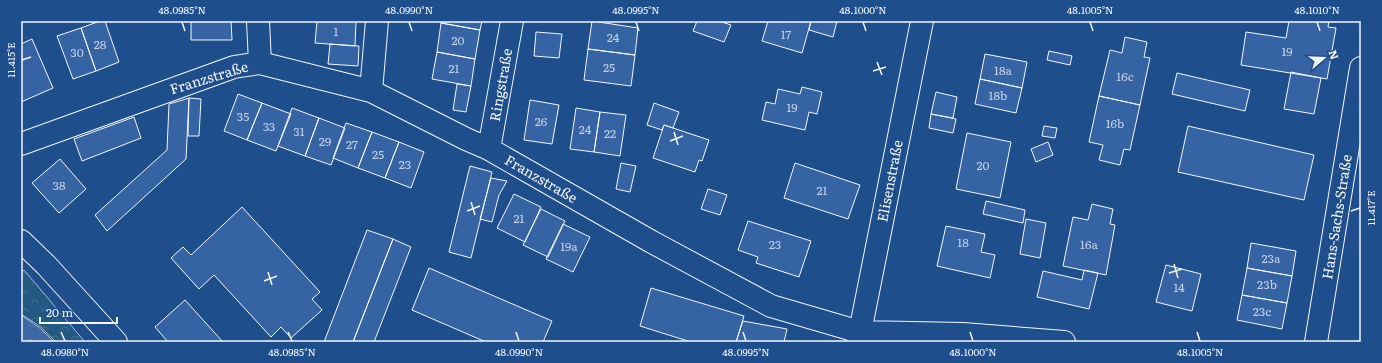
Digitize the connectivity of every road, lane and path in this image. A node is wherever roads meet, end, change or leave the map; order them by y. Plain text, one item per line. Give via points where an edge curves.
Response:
1 (258, 21) edge
2 (377, 21) edge
3 (512, 21) edge
4 (922, 21) edge
5 (260, 63) junction
6 (1361, 68) edge
7 (371, 91) junction
8 (21, 144) edge
9 (489, 149) junction
10 (21, 241) edge
11 (859, 337) edge
12 (116, 342) edge
13 (1064, 342) edge
14 (1316, 342) edge

1 - 5 street
2 - 7 street
3 - 9 street, Ringstraße
4 - 11 street, Elisenstraße
5 - 7 street, Franzstraße
5 - 8 street, Franzstraße via 234,67
6 - 14 street, Hans-Sachs-Straße
7 - 9 street, Franzstraße via 466,140
9 - 11 street, Franzstraße via 770,306
10 - 12 street
11 - 13 street, Franzstraße via 963,334

